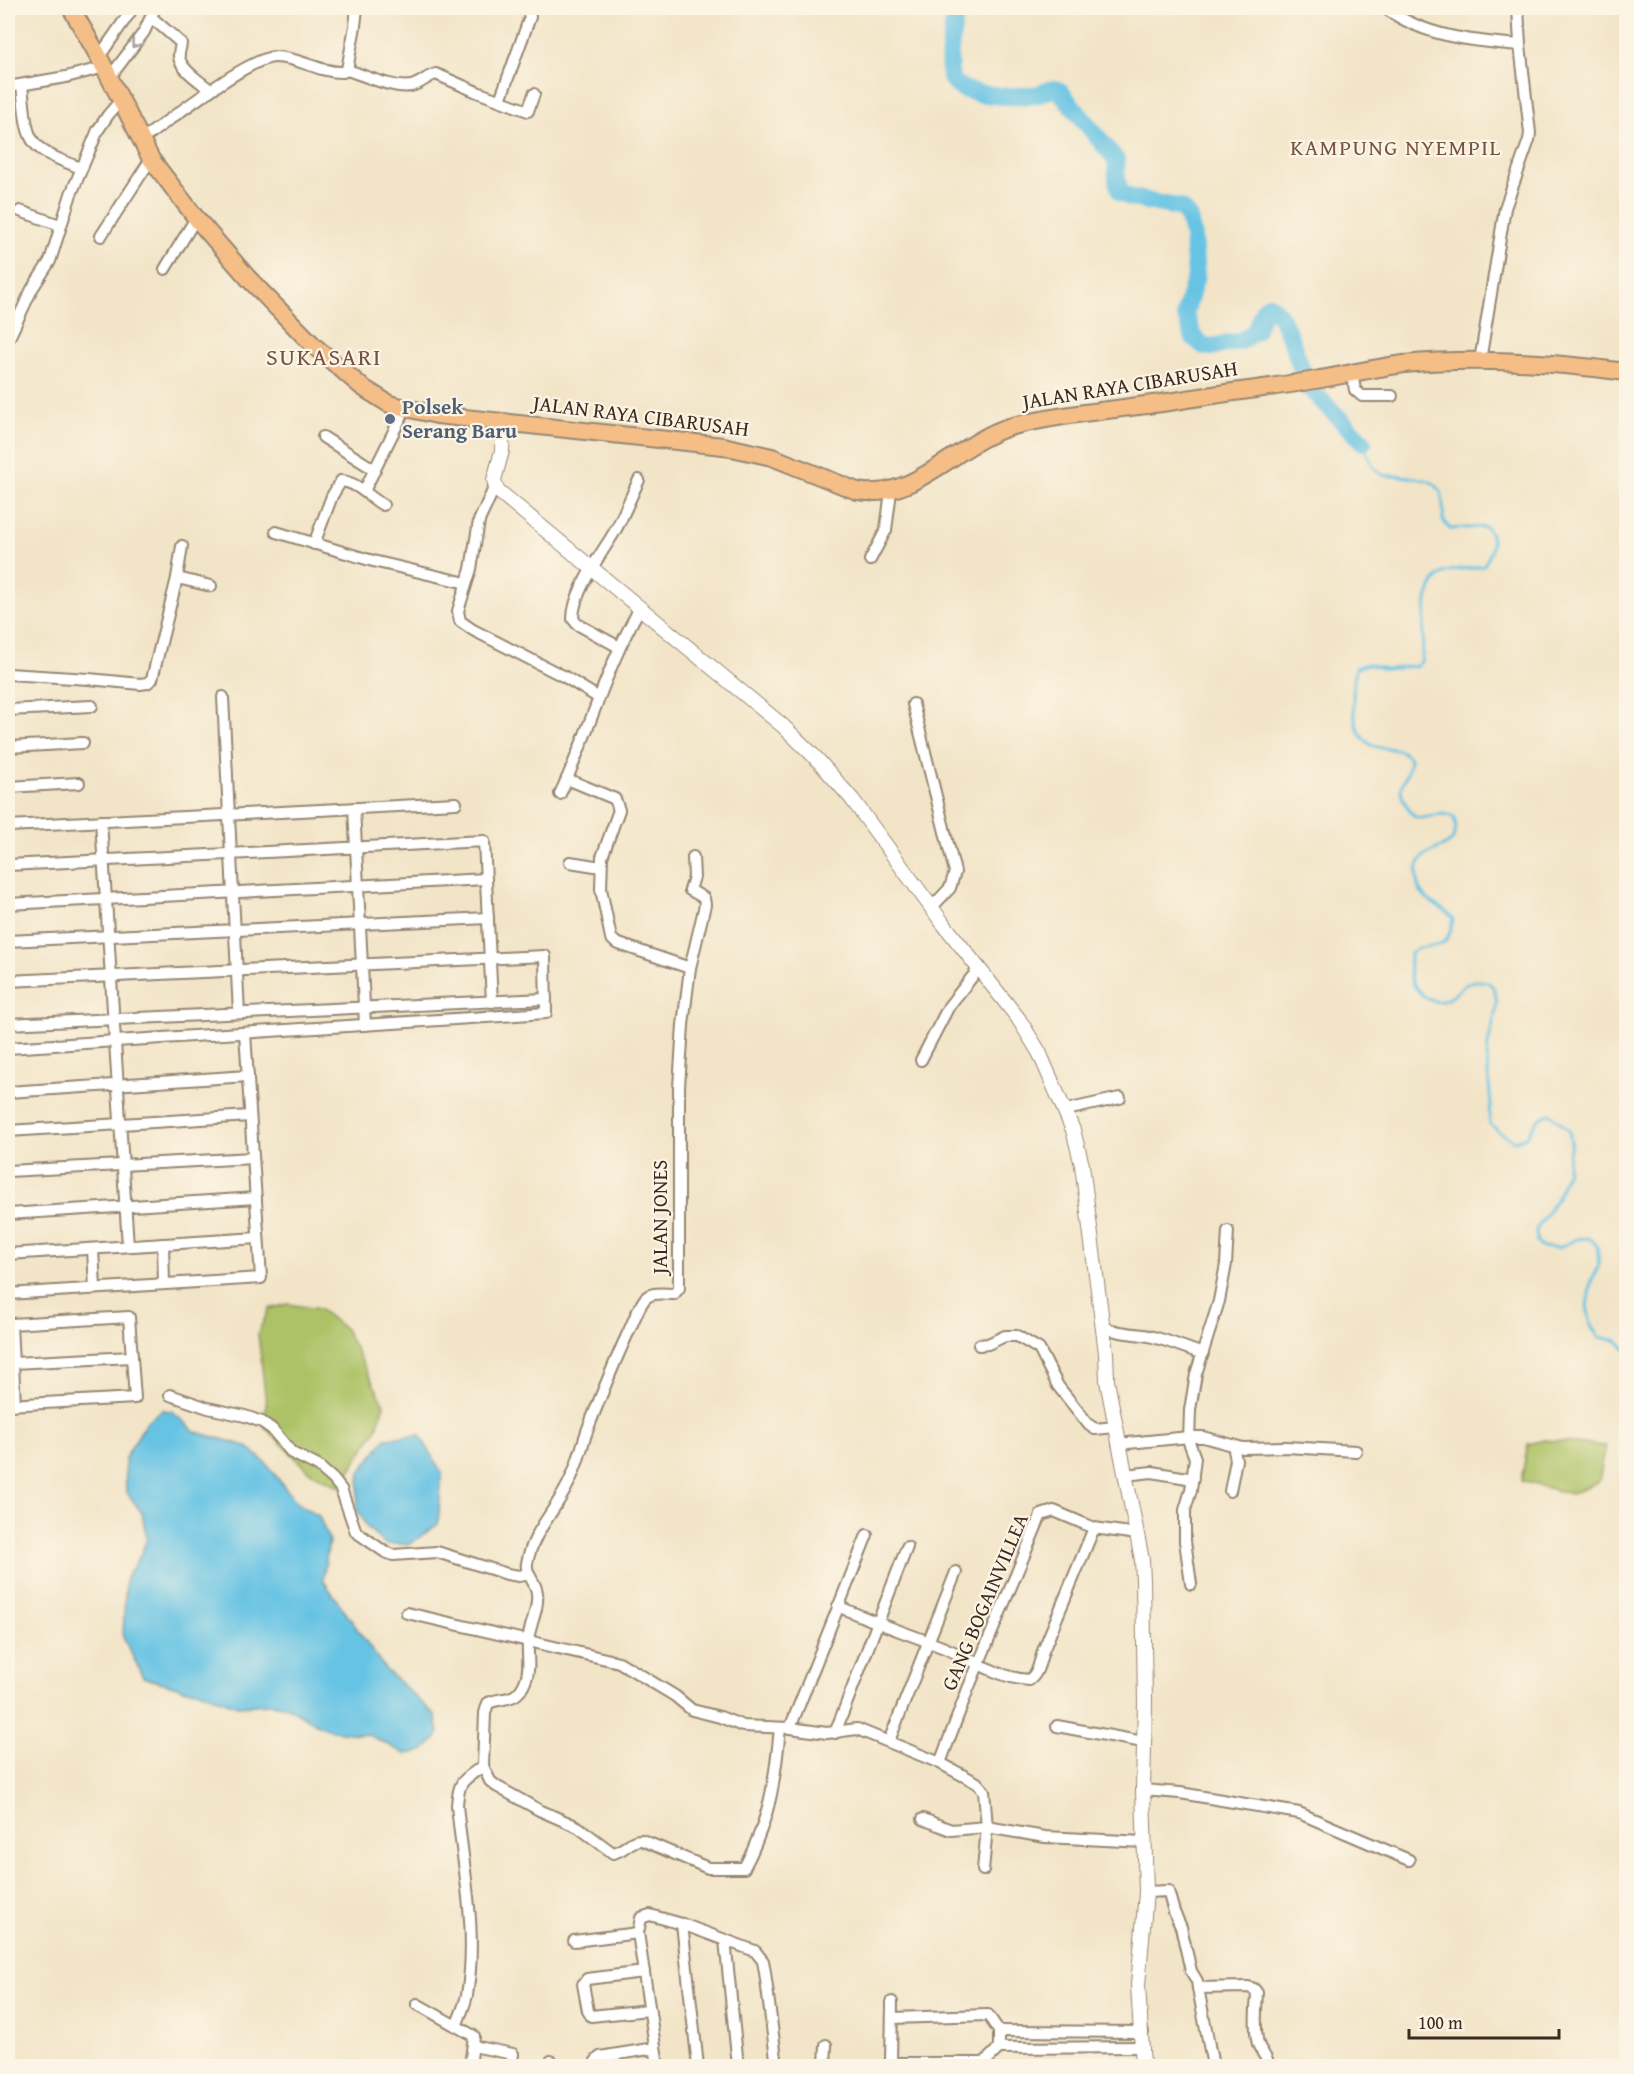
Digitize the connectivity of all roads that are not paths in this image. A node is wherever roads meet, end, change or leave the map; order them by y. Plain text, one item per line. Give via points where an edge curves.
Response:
1 (71, 8) edge
2 (133, 8) edge
3 (357, 8) edge
4 (527, 8) edge
5 (1385, 8) edge
6 (1518, 8) edge
7 (153, 12) edge
8 (1520, 45) junction
9 (105, 67) junction
10 (347, 70) junction
11 (22, 85) junction
12 (8, 87) edge
13 (210, 90) junction
14 (534, 94) dead end
15 (121, 100) junction
16 (500, 100) junction
17 (141, 141) junction
18 (151, 159) junction
19 (81, 168) junction
20 (20, 211) dead end
21 (196, 218) junction
22 (60, 225) junction
23 (100, 236) dead end
24 (165, 269) dead end
25 (12, 321) edge
26 (8, 340) edge
27 (1480, 361) junction
28 (1626, 372) edge
29 (1352, 373) junction
30 (1392, 396) dead end
31 (405, 409) junction
32 (503, 423) junction
33 (323, 437) dead end
34 (375, 470) junction
35 (639, 480) dead end
36 (495, 486) junction
37 (364, 491) junction
38 (891, 491) junction
39 (383, 505) dead end
40 (276, 532) dead end
41 (314, 544) junction
42 (182, 546) dead end
43 (870, 560) dead end
44 (593, 568) junction
45 (177, 578) junction
46 (466, 583) junction
47 (211, 586) dead end
48 (640, 608) junction
49 (619, 647) junction
50 (8, 674) edge
51 (223, 697) dead end
52 (599, 698) junction
53 (913, 704) dead end
54 (92, 706) dead end
55 (8, 710) edge
56 (84, 743) dead end
57 (8, 747) edge
58 (567, 779) junction
59 (79, 783) dead end
60 (8, 787) edge
61 (560, 794) dead end
62 (456, 803) dead end
63 (354, 808) junction
64 (229, 815) junction
65 (101, 821) junction
66 (8, 826) edge
67 (356, 847) junction
68 (231, 854) junction
69 (693, 857) dead end
70 (103, 860) junction
71 (570, 862) dead end
72 (8, 865) edge
73 (601, 867) junction
74 (486, 879) junction
75 (358, 886) junction
76 (233, 892) junction
77 (106, 899) junction
78 (8, 904) edge
79 (932, 907) junction
80 (488, 918) junction
81 (360, 924) junction
82 (235, 930) junction
83 (108, 937) junction
84 (8, 941) edge
85 (490, 958) junction
86 (362, 965) junction
87 (980, 967) junction
88 (690, 968) junction
89 (237, 971) junction
90 (111, 976) junction
91 (8, 981) edge
92 (546, 999) junction
93 (492, 1002) junction
94 (364, 1008) junction
95 (239, 1014) junction
96 (114, 1019) junction
97 (8, 1024) edge
98 (365, 1025) junction
99 (245, 1033) junction
100 (115, 1041) junction
101 (8, 1048) edge
102 (921, 1060) dead end
103 (248, 1076) junction
104 (118, 1085) junction
105 (8, 1092) edge
106 (1120, 1098) dead end
107 (1066, 1110) junction
108 (250, 1116) junction
109 (120, 1124) junction
110 (8, 1131) edge
111 (253, 1158) junction
112 (123, 1165) junction
113 (8, 1171) edge
114 (255, 1198) junction
115 (126, 1206) junction
116 (8, 1214) edge
117 (1228, 1231) dead end
118 (258, 1238) junction
119 (163, 1244) junction
120 (128, 1246) junction
121 (93, 1249) junction
122 (8, 1254) edge
123 (8, 1260) edge
124 (164, 1284) junction
125 (95, 1288) junction
126 (8, 1294) edge
127 (1103, 1326) junction
128 (980, 1345) dead end
129 (1203, 1354) junction
130 (132, 1357) junction
131 (13, 1363) junction
132 (170, 1395) dead end
133 (11, 1405) edge
134 (1115, 1427) junction
135 (1189, 1437) junction
136 (1118, 1444) junction
137 (1233, 1445) junction
138 (1356, 1451) dead end
139 (1125, 1475) junction
140 (1193, 1479) junction
141 (1230, 1491) dead end
142 (1094, 1528) junction
143 (867, 1534) dead end
144 (1137, 1534) junction
145 (907, 1547) dead end
146 (956, 1572) dead end
147 (529, 1574) junction
148 (1191, 1584) dead end
149 (838, 1606) junction
150 (408, 1613) dead end
151 (878, 1622) junction
152 (528, 1640) junction
153 (928, 1641) junction
154 (979, 1665) junction
155 (1057, 1726) dead end
156 (785, 1728) junction
157 (835, 1733) junction
158 (889, 1741) junction
159 (1143, 1742) junction
160 (940, 1763) junction
161 (483, 1766) junction
162 (1143, 1791) junction
163 (923, 1818) dead end
164 (987, 1827) junction
165 (1144, 1842) junction
166 (1409, 1860) dead end
167 (983, 1870) dead end
168 (1146, 1892) junction
169 (682, 1924) junction
170 (638, 1933) junction
171 (725, 1940) junction
172 (574, 1941) dead end
173 (644, 1972) junction
174 (1198, 1988) junction
175 (892, 2002) dead end
176 (417, 2004) dead end
177 (650, 2010) junction
178 (892, 2018) junction
179 (456, 2026) junction
180 (999, 2031) junction
181 (1143, 2032) junction
182 (826, 2045) dead end
183 (473, 2046) junction
184 (655, 2048) junction
185 (999, 2048) junction
186 (1142, 2048) junction
187 (470, 2067) edge
188 (511, 2067) edge
189 (597, 2067) edge
190 (658, 2067) edge
191 (698, 2067) edge
192 (738, 2067) edge
193 (777, 2067) edge
194 (825, 2067) edge
195 (1143, 2067) edge
196 (1213, 2067) edge
197 (1269, 2067) edge

1 - 9 main road, JALAN RAYA CIBARUSAH
2 - 9 street
3 - 10 street
4 - 16 street via 530,17
5 - 8 street via 1430,32 1471,41
6 - 8 street
7 -> 9 street via 144,32
7 - 13 street via 181,43 182,64
8 - 27 street via 1529,140 1505,208
9 - 11 street
9 - 15 main road, JALAN RAYA CIBARUSAH
10 - 13 street via 339,72 272,57
10 - 16 street via 401,86 417,84 436,74
11 - 12 street
11 - 19 street via 25,127 36,146
13 - 17 street
14 - 16 street via 528,111
15 - 17 main road, JALAN RAYA CIBARUSAH
15 - 19 street via 103,122
17 - 18 main road, JALAN RAYA CIBARUSAH
18 - 21 main road, JALAN RAYA CIBARUSAH
18 - 23 street
19 - 22 street
20 - 22 street
21 - 24 street
21 - 31 main road, JALAN RAYA CIBARUSAH via 313,345 375,396
22 - 25 street via 50,261
25 - 26 street
27 - 28 main road, JALAN RAYA CIBARUSAH via 1583,365
27 - 29 main road, JALAN RAYA CIBARUSAH via 1402,365
29 - 30 street via 1355,390 1362,396
29 - 38 main road, JALAN RAYA CIBARUSAH via 1012,427 988,436
31 - 32 main road, JALAN RAYA CIBARUSAH
31 - 34 street
32 - 36 street
32 - 38 main road, JALAN RAYA CIBARUSAH via 723,446 772,457 858,491
33 - 34 street
34 - 37 street
35 - 44 street
36 - 44 street
36 - 46 street via 479,521
37 - 39 street
37 - 41 street via 340,481
38 - 43 street via 886,530
40 - 41 street
41 - 46 street
42 - 45 street
44 - 48 street
44 - 49 street via 577,599 573,620
45 - 47 street
45 - 50 street via 152,679 147,683
46 - 52 street via 458,611 462,624
48 - 49 street
48 - 79 street via 816,758 852,799
49 - 52 street
51 - 64 street
52 - 58 street
53 - 79 street via 955,872 950,888
54 - 55 street
56 - 57 street
58 - 61 street
58 - 73 street via 615,799 618,804
59 - 60 street
62 - 63 street
63 - 64 street
63 - 67 street
64 - 65 street
64 - 68 street
65 - 66 street
65 - 70 street
67 - 68 street
67 - 74 street via 484,841
67 - 75 street
68 - 70 street
68 - 76 street
69 - 88 street, JALAN JONES via 690,890 704,898 705,905
70 - 72 street
70 - 77 street
71 - 73 street
73 - 88 street via 601,889 611,938 616,944
74 - 75 street
74 - 80 street
75 - 76 street
75 - 81 street
76 - 77 street
76 - 82 street
77 - 78 street
77 - 83 street
79 - 87 street
80 - 81 street
80 - 85 street
81 - 82 street
81 - 86 street
82 - 83 street
82 - 89 street
83 - 84 street
83 - 90 street
85 - 86 street
85 - 92 street via 545,956
85 - 93 street
86 - 89 street
86 - 94 street
87 - 102 street via 949,1006
87 - 107 street via 1034,1043
88 - 147 street, JALAN JONES via 679,1087 679,1288 674,1294 652,1294 644,1301 565,1492 536,1536 527,1564
89 - 90 street
89 - 95 street
90 - 91 street
90 - 96 street
92 - 93 street
92 - 98 street via 546,1013
93 - 94 street
94 - 95 street
94 - 98 street
95 - 96 street
96 - 97 street
96 - 100 street
98 - 99 street
99 - 100 street
99 - 103 street
100 - 101 street
100 - 104 street
103 - 104 street
103 - 108 street
104 - 105 street
104 - 109 street
106 - 107 street
107 - 127 street via 1082,1165
108 - 109 street
108 - 111 street
109 - 110 street
109 - 112 street
111 - 112 street
111 - 114 street
112 - 113 street
112 - 115 street
114 - 115 street
114 - 118 street
115 - 116 street
115 - 120 street
117 - 129 street via 1219,1301
118 - 119 street
118 - 124 street via 261,1278
119 - 120 street
119 - 124 street
120 - 121 street
121 - 122 street
121 - 125 street
123 - 126 street
124 - 125 street
125 - 126 street
127 - 129 street via 1162,1339
127 - 134 street
128 - 134 street via 1005,1336 1017,1336 1028,1342 1042,1353 1058,1386 1089,1425 1095,1429
129 - 135 street via 1191,1403
130 - 131 street
130 - 131 street via 129,1317 117,1317 11,1323
130 - 133 street via 135,1398
131 - 133 street
132 - 147 street via 245,1416 272,1429 292,1453 333,1479 356,1532 384,1552 437,1552 507,1574
134 - 136 street
135 - 136 street
135 - 137 street
135 - 140 street via 1196,1458
136 - 139 street
137 - 138 street
137 - 141 street via 1236,1460
139 - 140 street via 1152,1472
139 - 144 street
140 - 148 street via 1185,1510
142 - 144 street, GANG BOGAINVILLEA
142 - 154 street via 1033,1677 1023,1680
142 - 154 street, GANG BOGAINVILLEA via 1054,1511 1041,1515
143 - 149 street
144 - 159 street via 1143,1580
145 - 151 street
146 - 153 street
147 - 152 street, JALAN JONES via 537,1589 537,1600
149 - 151 street
149 - 156 street
150 - 152 street
151 - 153 street
151 - 157 street
152 - 156 street via 619,1662 696,1712 743,1726
152 - 161 street, JALAN JONES via 528,1672 521,1689 513,1698 488,1703 484,1713
153 - 154 street
153 - 158 street
154 - 160 street, GANG BOGAINVILLEA
155 - 159 street
156 - 157 street
156 - 161 street via 770,1805 744,1868 708,1868 642,1840 613,1853 578,1827 495,1786
157 - 158 street via 857,1729
158 - 160 street
159 - 162 street
160 - 164 street via 981,1786 986,1796
161 - 179 street via 463,1779 458,1795 472,1948 467,1997
162 - 165 street
162 - 166 street via 1180,1793 1299,1814
163 - 164 street via 951,1830
164 - 165 street via 1045,1837
164 - 167 street
165 - 168 street
168 - 174 street via 1168,1891
168 - 181 street via 1138,1985
169 - 170 street via 644,1916 640,1918
169 - 171 street
169 - 191 street
170 - 172 street
170 - 173 street
171 - 192 street
171 - 193 street via 755,1951 763,1961
173 - 177 street
173 - 177 street via 587,1979 583,1984 591,2016
174 - 196 street
174 - 197 street via 1254,1989 1258,2043
175 - 178 street
176 - 179 street
177 - 184 street
178 - 180 street via 988,2015
178 - 185 street via 891,2063 984,2063
179 - 183 street via 474,2036
180 - 181 street
180 - 185 street
181 - 186 street
182 - 194 street
183 - 187 street
183 - 188 street via 513,2054
184 - 189 street via 600,2057
184 - 190 street
185 - 186 street
186 - 195 street

